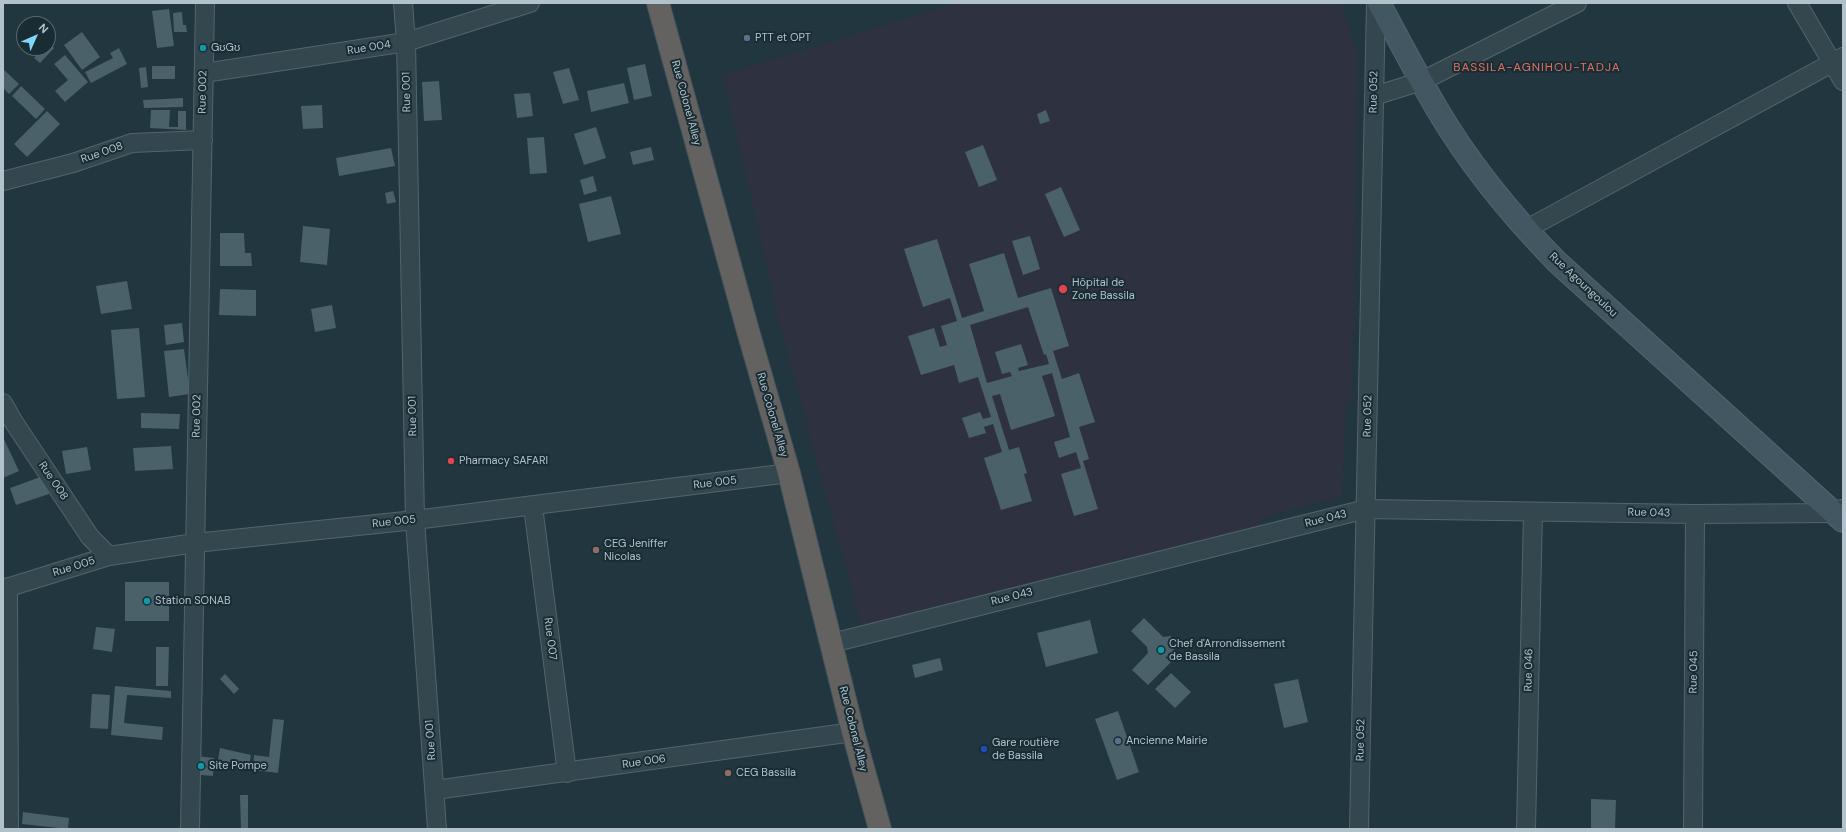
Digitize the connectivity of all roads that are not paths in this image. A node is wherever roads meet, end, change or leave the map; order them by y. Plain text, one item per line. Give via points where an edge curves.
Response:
1 (205, 3) edge
2 (403, 3) edge
3 (530, 3) edge
4 (658, 3) edge
5 (1377, 3) edge
6 (1577, 3) edge
7 (1797, 3) edge
8 (406, 42) junction
9 (1838, 60) edge
10 (204, 73) junction
11 (1422, 81) junction
12 (1843, 81) edge
13 (1374, 96) junction
14 (202, 140) junction
15 (3, 181) edge
16 (1525, 230) junction
17 (3, 402) edge
18 (788, 473) junction
19 (533, 506) junction
20 (1366, 509) junction
21 (1533, 512) junction
22 (1695, 514) junction
23 (1840, 514) edge
24 (415, 520) junction
25 (195, 543) junction
26 (109, 556) junction
27 (6, 588) edge
28 (832, 643) junction
29 (853, 732) junction
30 (567, 773) junction
31 (435, 790) junction
32 (9, 829) edge
33 (190, 829) edge
34 (437, 829) edge
35 (880, 829) edge
36 (1359, 829) edge
37 (1526, 829) edge
38 (1692, 829) edge

1 - 10 street, Rue 002
2 - 8 street, Rue 001
3 - 8 street, Rue 004
4 - 18 highway, Rue Colonel Alley
5 - 11 main road, Rue Agoungoulou
5 - 13 street, Rue 052
6 - 11 street
7 - 9 street
8 - 10 street, Rue 004
8 - 24 street, Rue 001
9 - 12 street
9 - 16 street
10 - 14 street, Rue 002
11 - 13 street
11 - 16 main road, Rue Agoungoulou via 1437,110 1467,155
13 - 20 street, Rue 052
14 - 15 street, Rue 008 via 132,143 73,163
14 - 25 street, Rue 002
16 - 23 main road, Rue Agoungoulou via 1557,262
17 - 26 street, Rue 008 via 90,537
18 - 19 street, Rue 005
18 - 28 highway, Rue Colonel Alley
19 - 24 street, Rue 005
19 - 30 street, Rue 007
20 - 21 street, Rue 043
20 - 28 street, Rue 043
20 - 36 street, Rue 052
21 - 22 street, Rue 043
21 - 37 street, Rue 046
22 - 23 street, Rue 043
22 - 38 street, Rue 045
24 - 25 street, Rue 005
24 - 31 street, Rue 001
25 - 26 street, Rue 005
25 - 33 street, Rue 002
26 - 27 street, Rue 005
27 - 32 street
28 - 29 highway, Rue Colonel Alley
29 - 30 street, Rue 006
29 - 35 highway, Rue Colonel Alley
30 - 31 street, Rue 006
31 - 34 street, Rue 001

